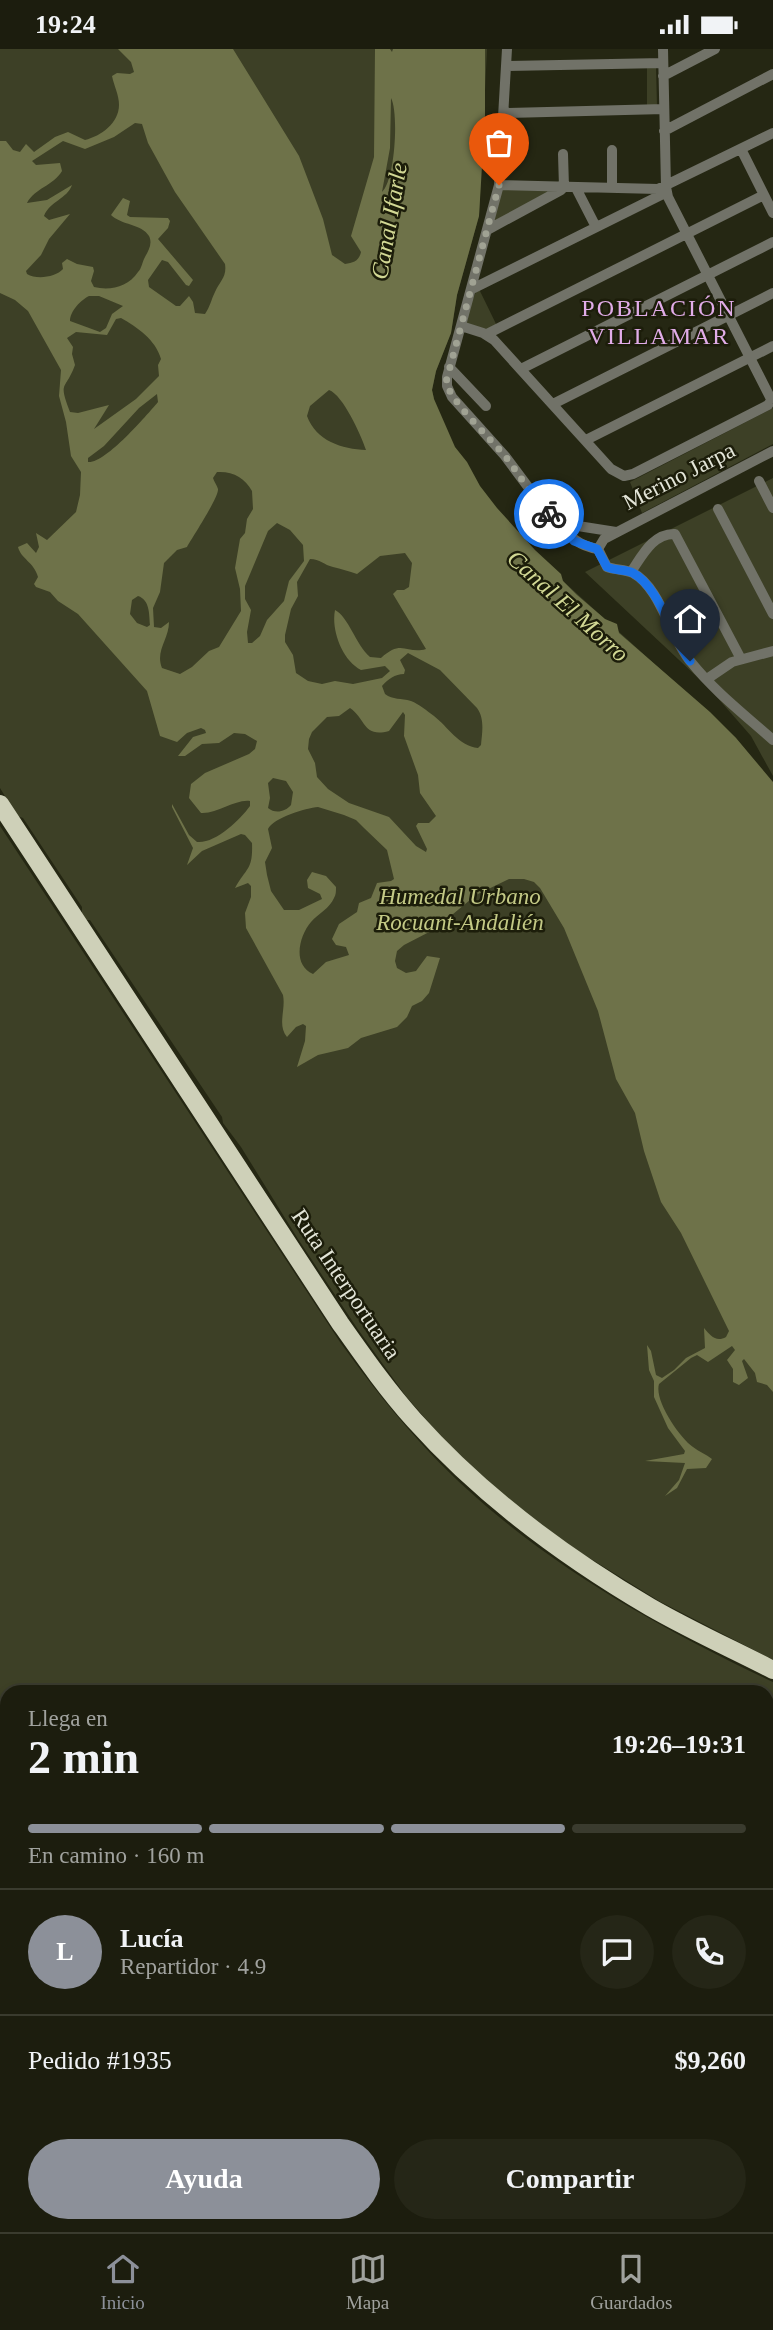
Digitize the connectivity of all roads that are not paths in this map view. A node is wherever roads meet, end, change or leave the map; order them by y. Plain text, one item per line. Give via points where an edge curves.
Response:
1 (507, 49) edge
2 (663, 49) edge
3 (715, 49) edge
4 (663, 63) junction
5 (507, 66) junction
6 (773, 74) edge
7 (663, 76) junction
8 (664, 109) junction
9 (504, 113) junction
10 (664, 131) junction
11 (773, 133) edge
12 (612, 149) dead end
13 (741, 149) junction
14 (563, 154) dead end
15 (499, 185) junction
16 (564, 187) junction
17 (576, 188) junction
18 (612, 188) junction
19 (666, 189) junction
20 (764, 195) junction
21 (773, 213) edge
22 (596, 227) junction
23 (489, 229) junction
24 (687, 234) junction
25 (773, 242) edge
26 (708, 275) junction
27 (472, 289) junction
28 (773, 293) edge
29 (729, 315) junction
30 (461, 326) junction
31 (487, 334) junction
32 (773, 345) edge
33 (750, 357) junction
34 (520, 369) junction
35 (448, 372) junction
36 (772, 399) edge
37 (552, 404) junction
38 (486, 405) dead end
39 (586, 440) junction
40 (773, 451) edge
41 (759, 481) dead end
42 (773, 508) edge
43 (718, 509) dead end
44 (559, 523) junction
45 (616, 532) junction
46 (601, 544) junction
47 (631, 572) junction
48 (773, 614) edge
49 (773, 651) edge
50 (741, 659) junction
51 (707, 679) junction
52 (773, 740) edge
53 (0, 804) edge
54 (773, 1670) edge

1 - 5 street
2 - 4 street
3 - 7 street
4 - 5 street
4 - 7 street
5 - 9 street
6 - 10 street
7 - 8 street
8 - 9 street
8 - 10 street
9 - 15 street
10 - 19 street
11 - 13 street
12 - 18 street
13 - 19 street
13 - 20 street
14 - 16 street
15 - 16 street
15 - 23 street
16 - 17 street
16 - 23 street
17 - 18 street
17 - 22 street
18 - 19 street
19 - 22 street
19 - 24 street
20 - 21 street
20 - 24 street
22 - 27 street
23 - 27 street
24 - 26 street
24 - 31 street
25 - 26 street
26 - 29 street
26 - 34 street
27 - 30 street
28 - 29 street
29 - 33 street
29 - 37 street
30 - 31 street
30 - 35 street
31 - 34 street
32 - 33 street
33 - 36 street
33 - 39 street
34 - 37 street
35 - 38 street
35 - 44 street via 447,386 453,397
36 - 39 street via 633,474 621,476
37 - 39 street
40 - 45 street, Merino Jarpa
41 - 42 street
43 - 48 street
44 - 45 street
44 - 46 street via 574,541
45 - 46 street, Merino Jarpa
46 - 47 street via 607,567
47 - 50 street via 655,541 676,534
47 - 51 street via 652,592 683,652
49 - 50 street
50 - 51 street
51 - 52 street
53 - 54 highway, Ruta Interportuaria via 340,1323 413,1418 476,1482 561,1551 653,1609

